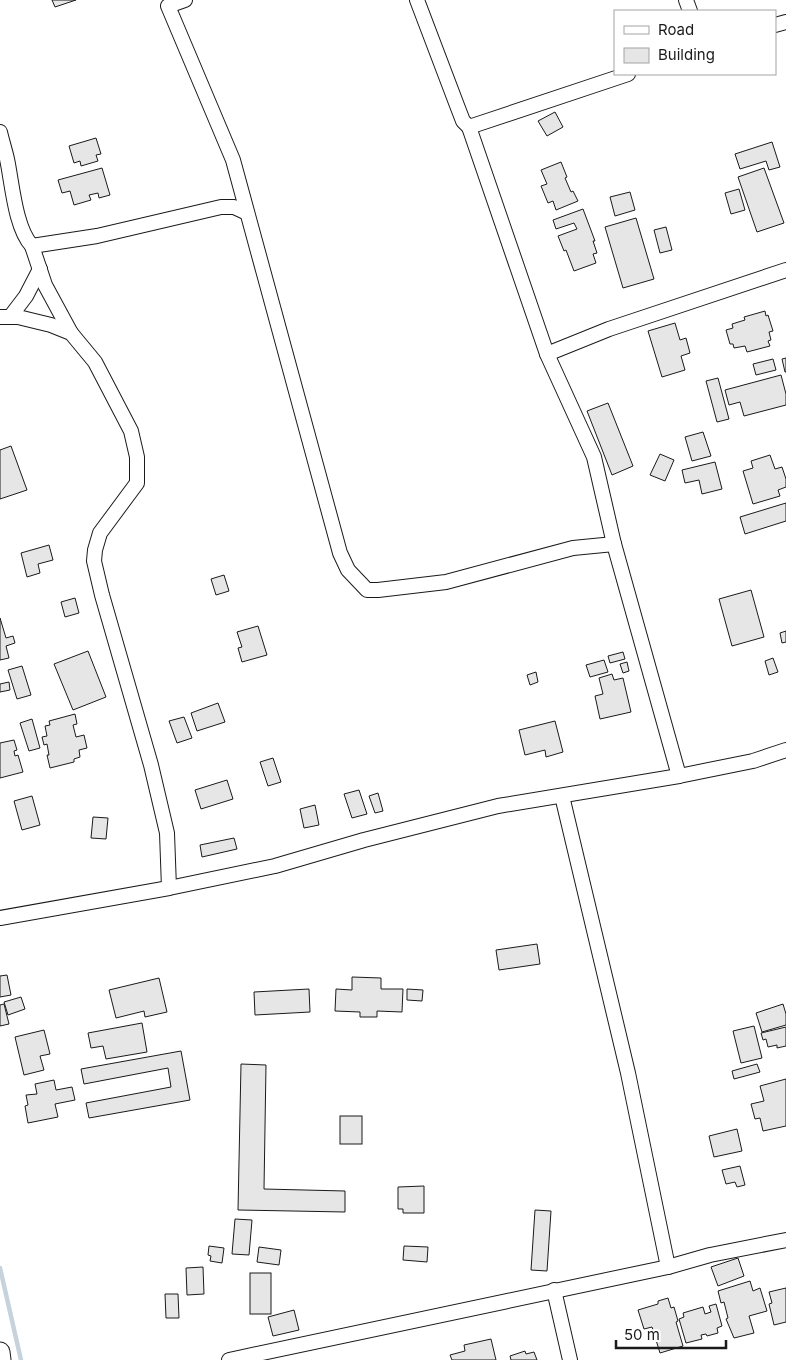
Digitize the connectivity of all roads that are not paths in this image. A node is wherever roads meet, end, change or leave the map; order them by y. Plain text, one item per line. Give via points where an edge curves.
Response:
1 (185, 0) edge
2 (417, 0) edge
3 (625, 75) edge
4 (470, 127) junction
5 (0, 132) edge
6 (247, 213) junction
7 (32, 246) junction
8 (40, 269) junction
9 (786, 270) edge
10 (5, 317) edge
11 (71, 333) junction
12 (547, 354) junction
13 (614, 544) junction
14 (786, 750) edge
15 (679, 776) junction
16 (562, 796) junction
17 (170, 888) junction
18 (0, 918) edge
19 (786, 1240) edge
20 (668, 1268) junction
21 (554, 1290) junction
22 (0, 1352) edge
23 (1, 1360) edge
24 (229, 1360) edge
25 (570, 1360) edge

1 - 6 street via 168,6 233,160
2 - 4 street via 463,121
3 - 4 street
4 - 12 street
5 - 7 street via 14,200 26,240
6 - 7 street via 221,207 97,236
6 - 13 street via 340,553 356,580 368,590 446,582 573,548
7 - 8 street
8 - 10 street via 26,296
8 - 11 street
9 - 12 street via 609,329
10 - 11 street via 18,317
11 - 17 street via 96,362 131,431 137,457 137,483 100,533 94,561 167,833
12 - 13 street via 594,457
13 - 15 street
14 - 15 street via 752,761
15 - 16 street
16 - 17 street via 498,806 275,866
16 - 20 street via 628,1073
17 - 18 street
19 - 20 street via 710,1255
20 - 21 street
21 - 24 street
21 - 25 street
22 - 23 main road

